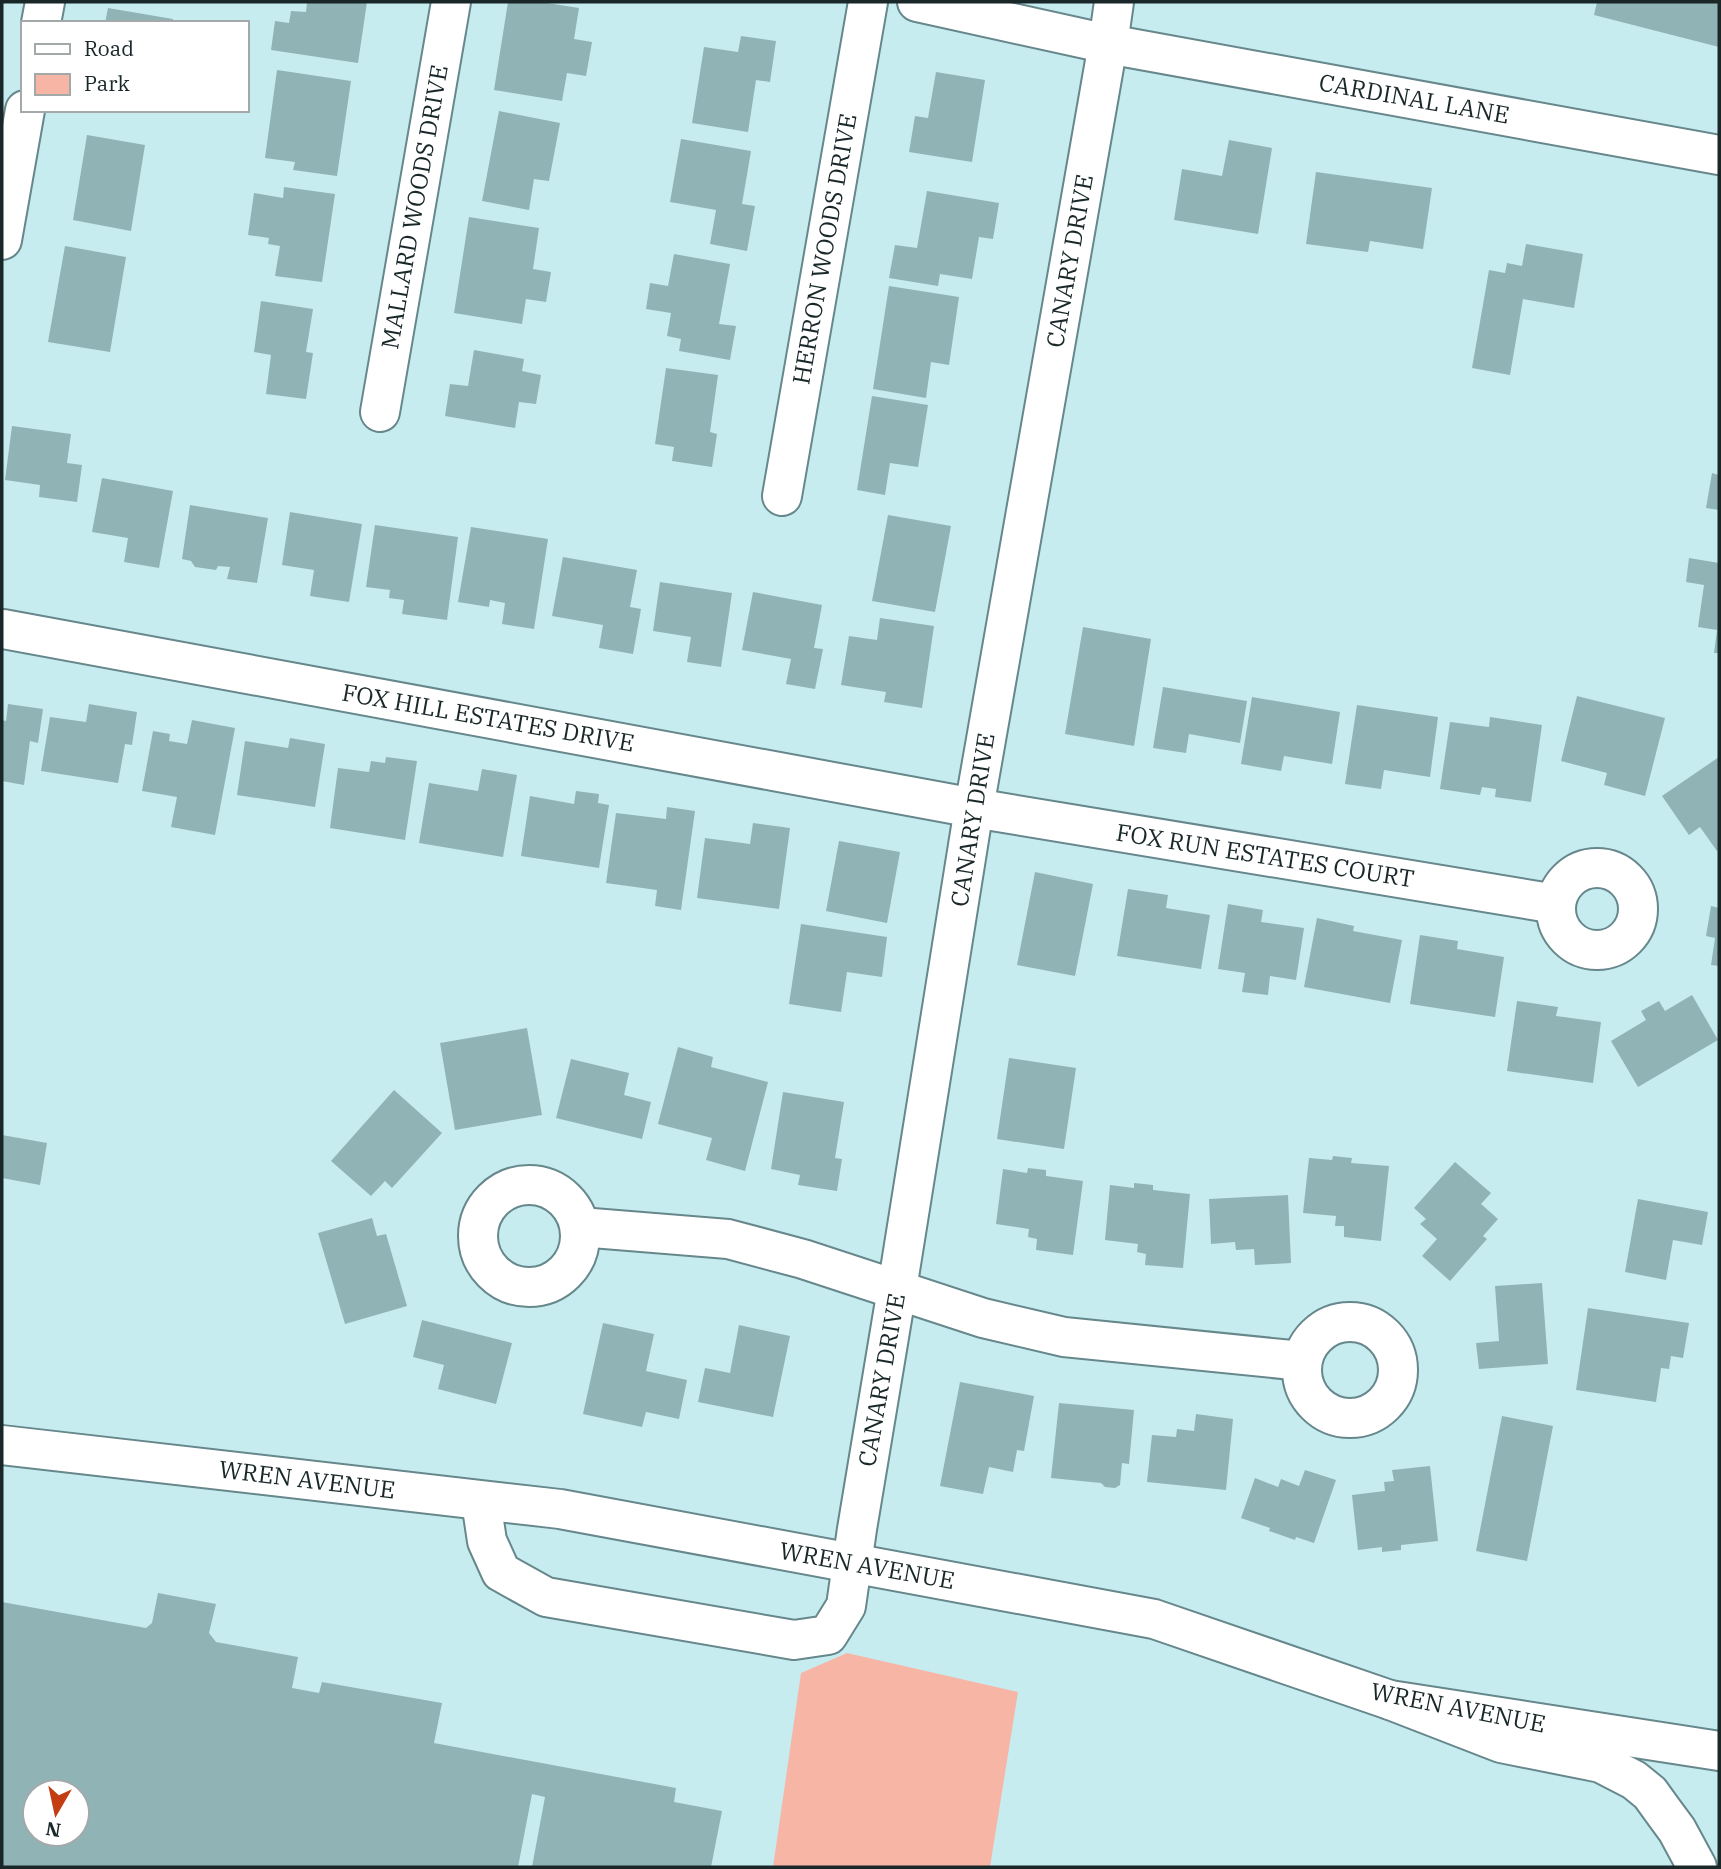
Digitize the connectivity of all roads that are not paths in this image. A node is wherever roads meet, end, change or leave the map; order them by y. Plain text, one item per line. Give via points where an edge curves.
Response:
1 (45, 2) edge
2 (451, 2) edge
3 (868, 2) edge
4 (917, 2) edge
5 (1114, 2) edge
6 (41, 21) edge
7 (1108, 44) junction
8 (25, 112) edge
9 (1719, 155) edge
10 (2, 240) edge
11 (380, 412) dead end
12 (782, 496) dead end
13 (2, 621) edge
14 (974, 808) junction
15 (1556, 904) dead end
16 (580, 1227) dead end
17 (897, 1289) junction
18 (1302, 1361) dead end
19 (2, 1445) edge
20 (481, 1500) junction
21 (851, 1563) junction
22 (1390, 1700) junction
23 (1719, 1751) edge
24 (1698, 1867) edge

1 - 6 street
2 - 11 street, MALLARD WOODS DRIVE
3 - 12 street, HERRON WOODS DRIVE
4 - 7 street, CARDINAL LANE
5 - 7 street, CANARY DRIVE
7 - 9 street, CARDINAL LANE
7 - 14 street, CANARY DRIVE
8 - 10 street
13 - 14 street, FOX HILL ESTATES DRIVE
14 - 15 street, FOX RUN ESTATES COURT
14 - 17 street, CANARY DRIVE
16 - 17 street via 728,1239
17 - 18 street via 983,1318 1064,1337
17 - 21 street, CANARY DRIVE
19 - 20 street, WREN AVENUE
20 - 21 street, WREN AVENUE
20 - 21 street, CANARY DRIVE via 487,1541 500,1572 546,1597 794,1640 828,1635 846,1606
21 - 22 street, WREN AVENUE via 1154,1619
22 - 23 street, WREN AVENUE
22 - 24 street via 1501,1742 1601,1763 1634,1780 1657,1802

